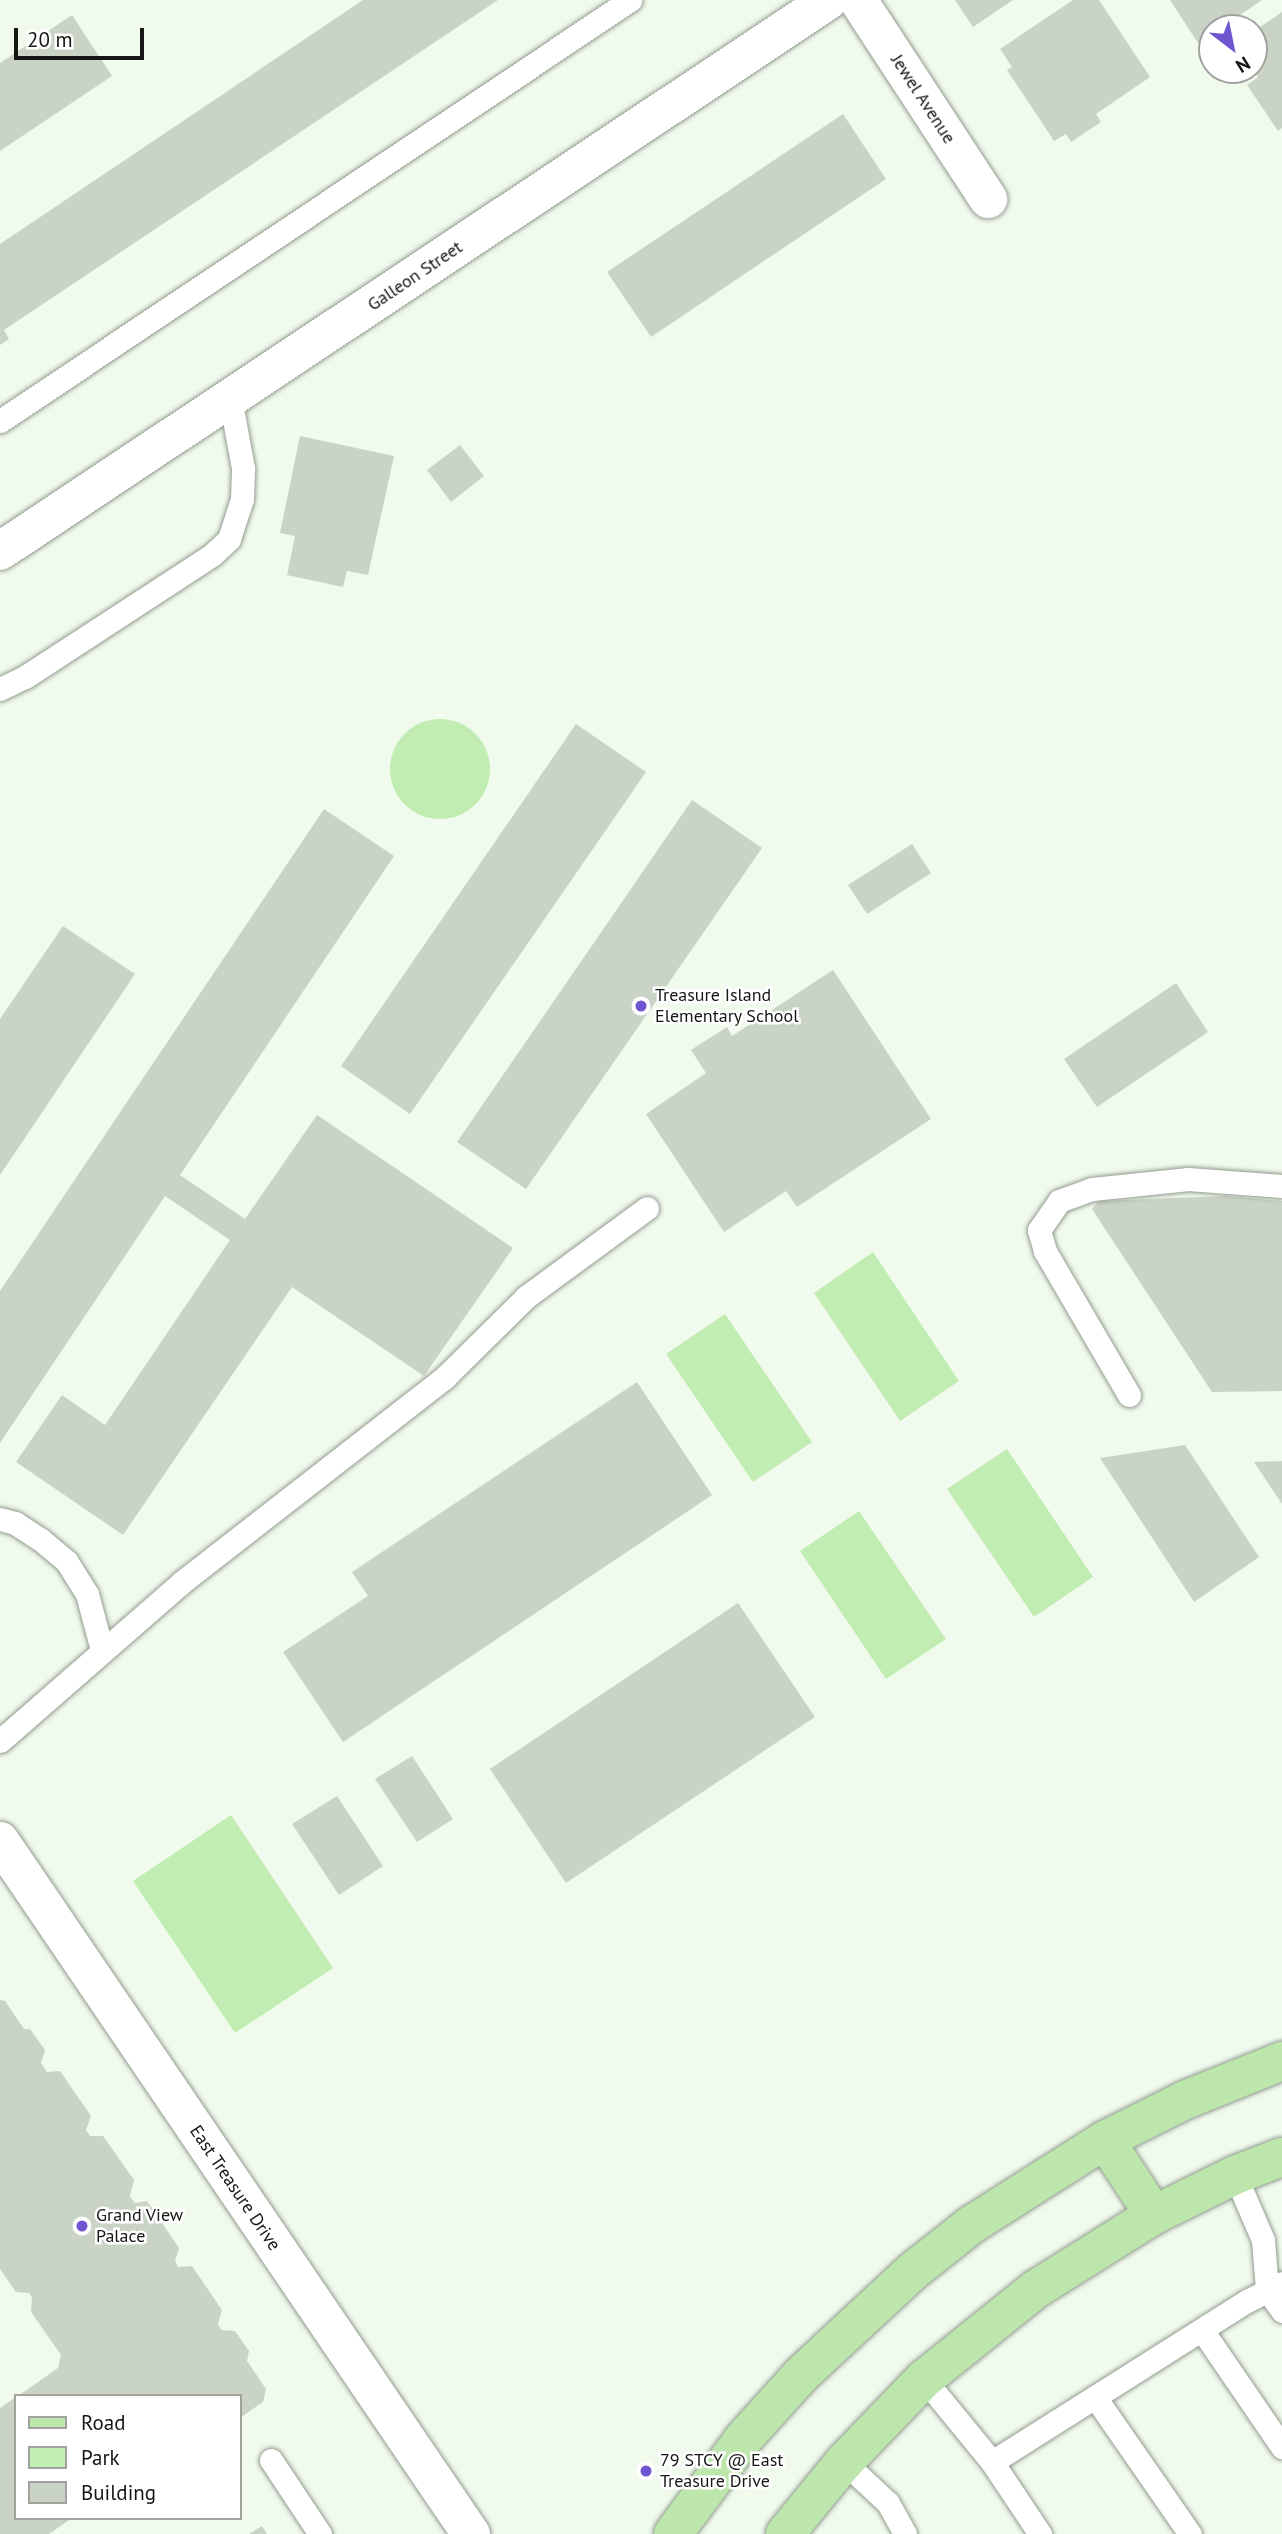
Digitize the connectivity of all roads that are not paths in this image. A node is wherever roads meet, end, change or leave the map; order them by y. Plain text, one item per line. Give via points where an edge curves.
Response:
1 (630, 0) edge
2 (829, 0) edge
3 (858, 0) edge
4 (988, 199) dead end
5 (230, 398) junction
6 (0, 421) edge
7 (0, 551) edge
8 (0, 689) edge
9 (1282, 1186) edge
10 (647, 1208) dead end
11 (1129, 1395) dead end
12 (0, 1519) edge
13 (102, 1650) junction
14 (0, 1741) edge
15 (3, 1850) edge
16 (1282, 2061) edge
17 (1105, 2140) junction
18 (1282, 2157) edge
19 (1235, 2175) junction
20 (1154, 2215) junction
21 (1263, 2240) junction
22 (1282, 2258) edge
23 (1275, 2286) edge
24 (1282, 2311) edge
25 (1202, 2330) junction
26 (924, 2379) junction
27 (1095, 2397) junction
28 (1282, 2447) edge
29 (271, 2460) dead end
30 (844, 2462) junction
31 (992, 2462) junction
32 (320, 2534) edge
33 (471, 2534) edge
34 (673, 2534) edge
35 (785, 2534) edge
36 (905, 2534) edge
37 (1040, 2534) edge
38 (1190, 2534) edge

1 - 6 lane
2 - 5 street, Galleon Street
3 - 4 street, Jewel Avenue
5 - 7 street, Galleon Street
5 - 8 lane via 243,468 242,499 229,539 212,555
9 - 11 lane via 1188,1179 1092,1189 1059,1201 1040,1230 1045,1251
10 - 13 lane via 526,1297 445,1377
12 - 13 lane via 40,1539 66,1562 87,1594
13 - 14 lane
15 - 33 street, East Treasure Drive
16 - 17 main road via 1185,2100
17 - 20 main road
17 - 34 main road via 971,2225 853,2324 744,2438
18 - 19 main road
19 - 20 main road
19 - 21 lane
20 - 26 main road via 1036,2289
21 - 22 lane
21 - 23 lane
23 - 24 lane
23 - 25 lane
25 - 27 lane
25 - 28 lane
26 - 30 main road
26 - 31 lane
27 - 31 lane
27 - 38 lane
29 - 32 lane
30 - 35 main road
30 - 36 lane via 888,2503
31 - 37 lane

